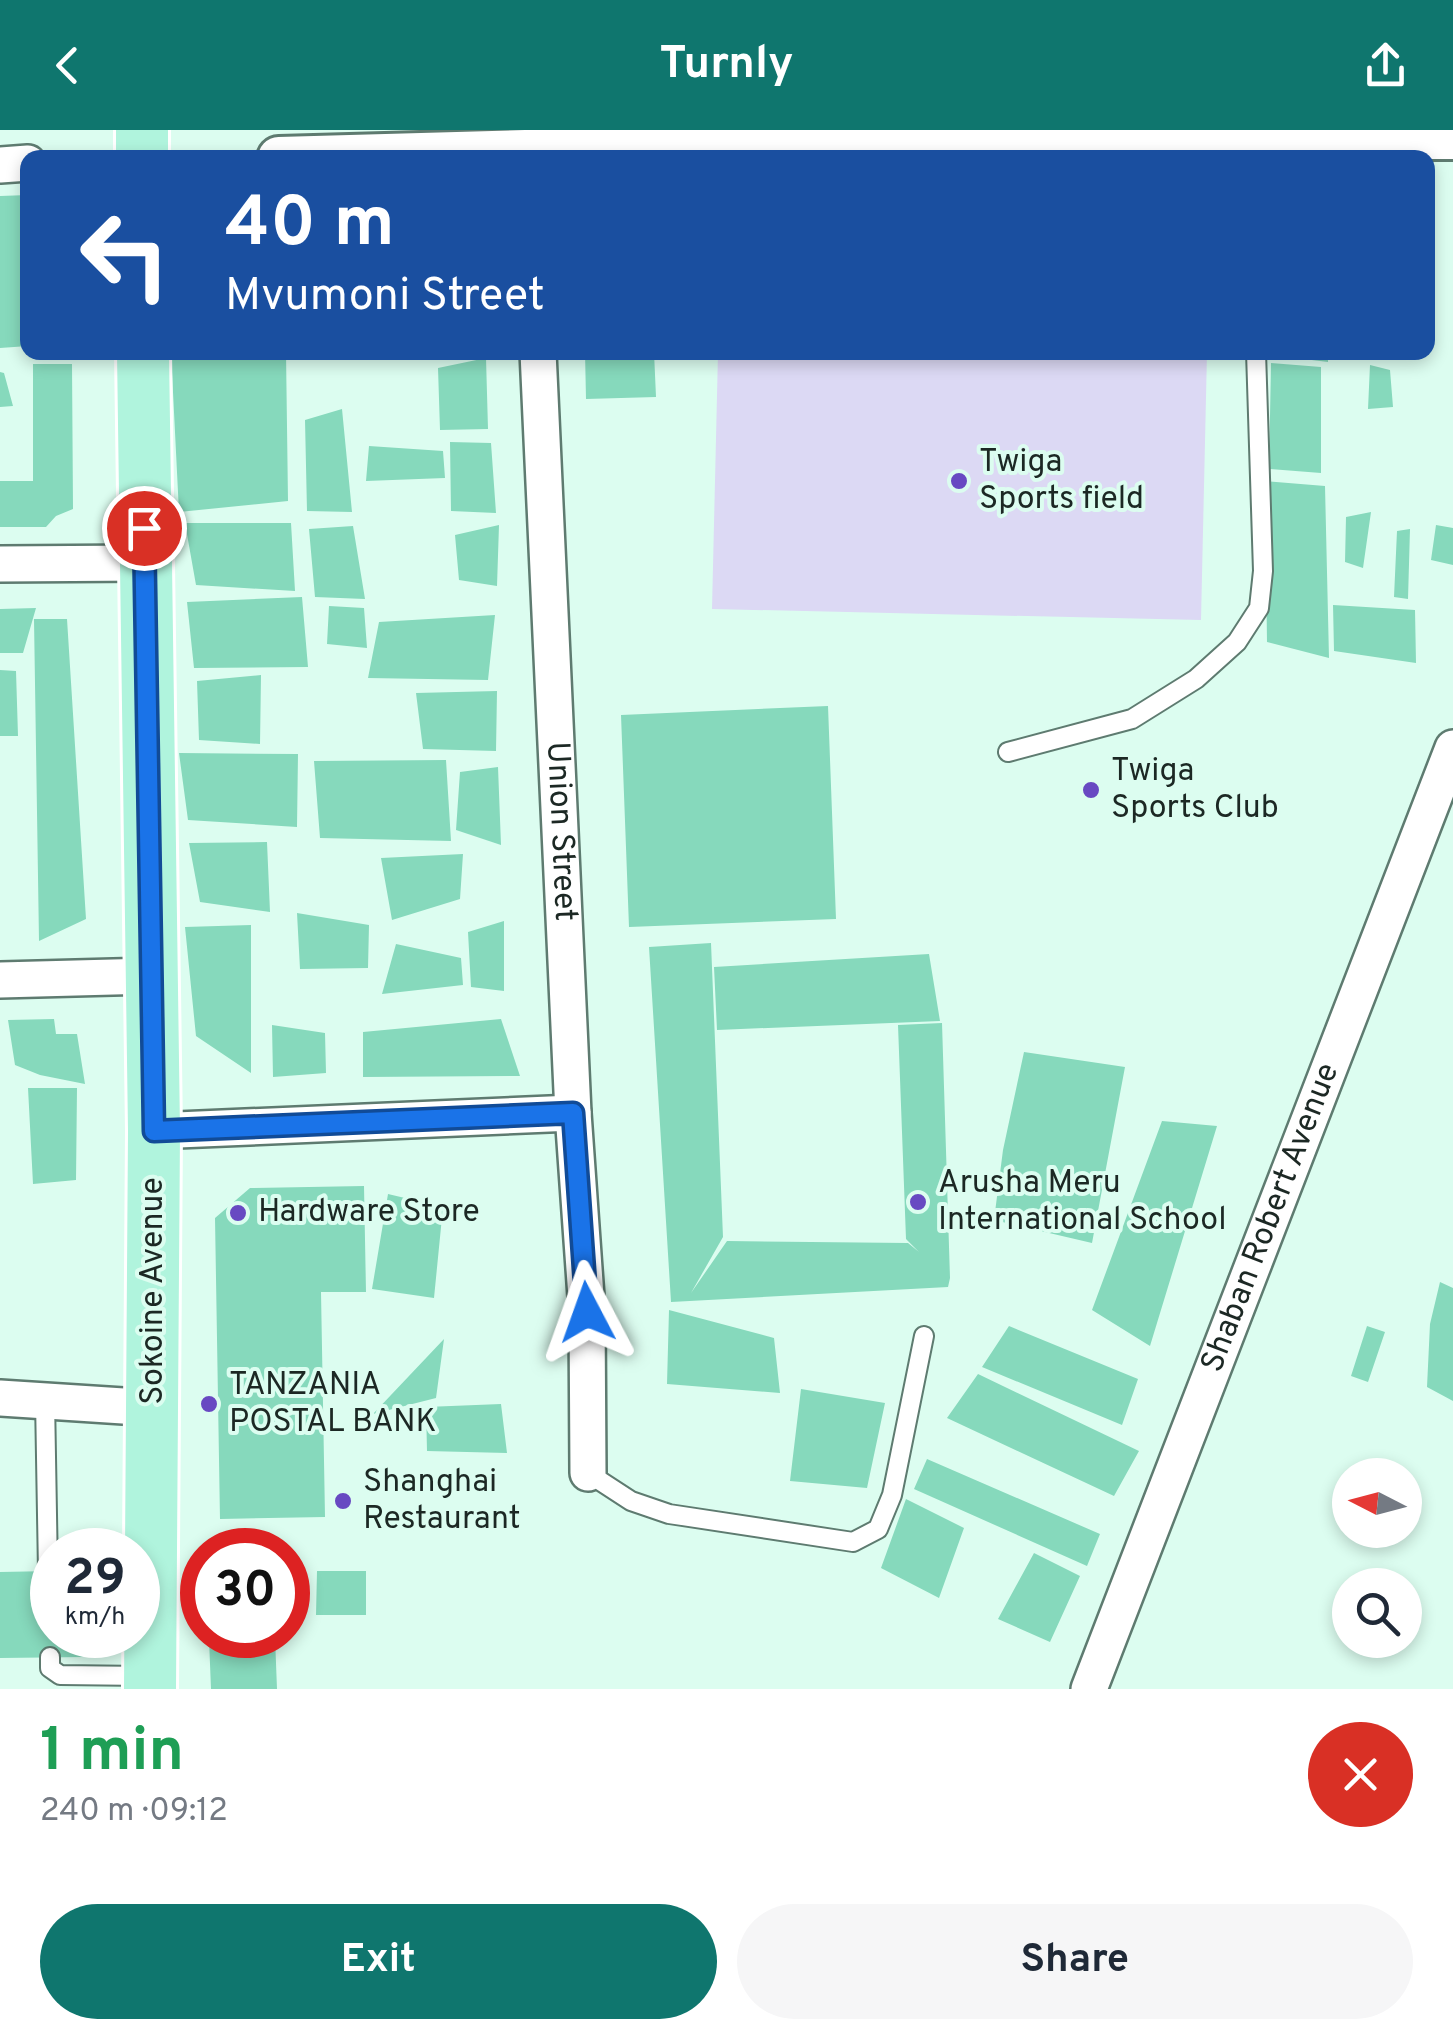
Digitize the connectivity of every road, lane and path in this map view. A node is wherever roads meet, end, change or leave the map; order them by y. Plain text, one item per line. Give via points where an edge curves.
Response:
1 (1453, 138) edge
2 (1250, 148) edge
3 (620, 150) edge
4 (143, 360) edge
5 (538, 360) edge
6 (1256, 360) edge
7 (144, 563) junction
8 (0, 564) edge
9 (1453, 748) edge
10 (1008, 752) dead end
11 (151, 976) junction
12 (0, 980) edge
13 (573, 1113) junction
14 (154, 1131) junction
15 (924, 1336) dead end
16 (0, 1398) edge
17 (45, 1400) junction
18 (154, 1408) junction
19 (588, 1473) joint
20 (47, 1528) edge
21 (50, 1658) edge
22 (150, 1682) edge
23 (1090, 1689) edge

1 - 2 street
2 - 3 street via 982,138
4 - 7 main road, Sokoine Avenue
5 - 13 street, Union Street
6 - 10 lane via 1259,608 1237,642 1196,679 1132,718
7 - 8 street
7 - 11 main road, Sokoine Avenue
9 - 23 street, Shaban Robert Avenue
11 - 12 street
11 - 14 main road, Sokoine Avenue
13 - 14 street
13 - 19 street, Union Street via 587,1312
14 - 18 main road, Sokoine Avenue
15 - 19 lane via 892,1495 878,1529 853,1542 669,1514 632,1501
16 - 17 street
17 - 18 street
17 - 20 lane
18 - 22 main road, Sokoine Avenue
21 - 22 lane via 60,1676

